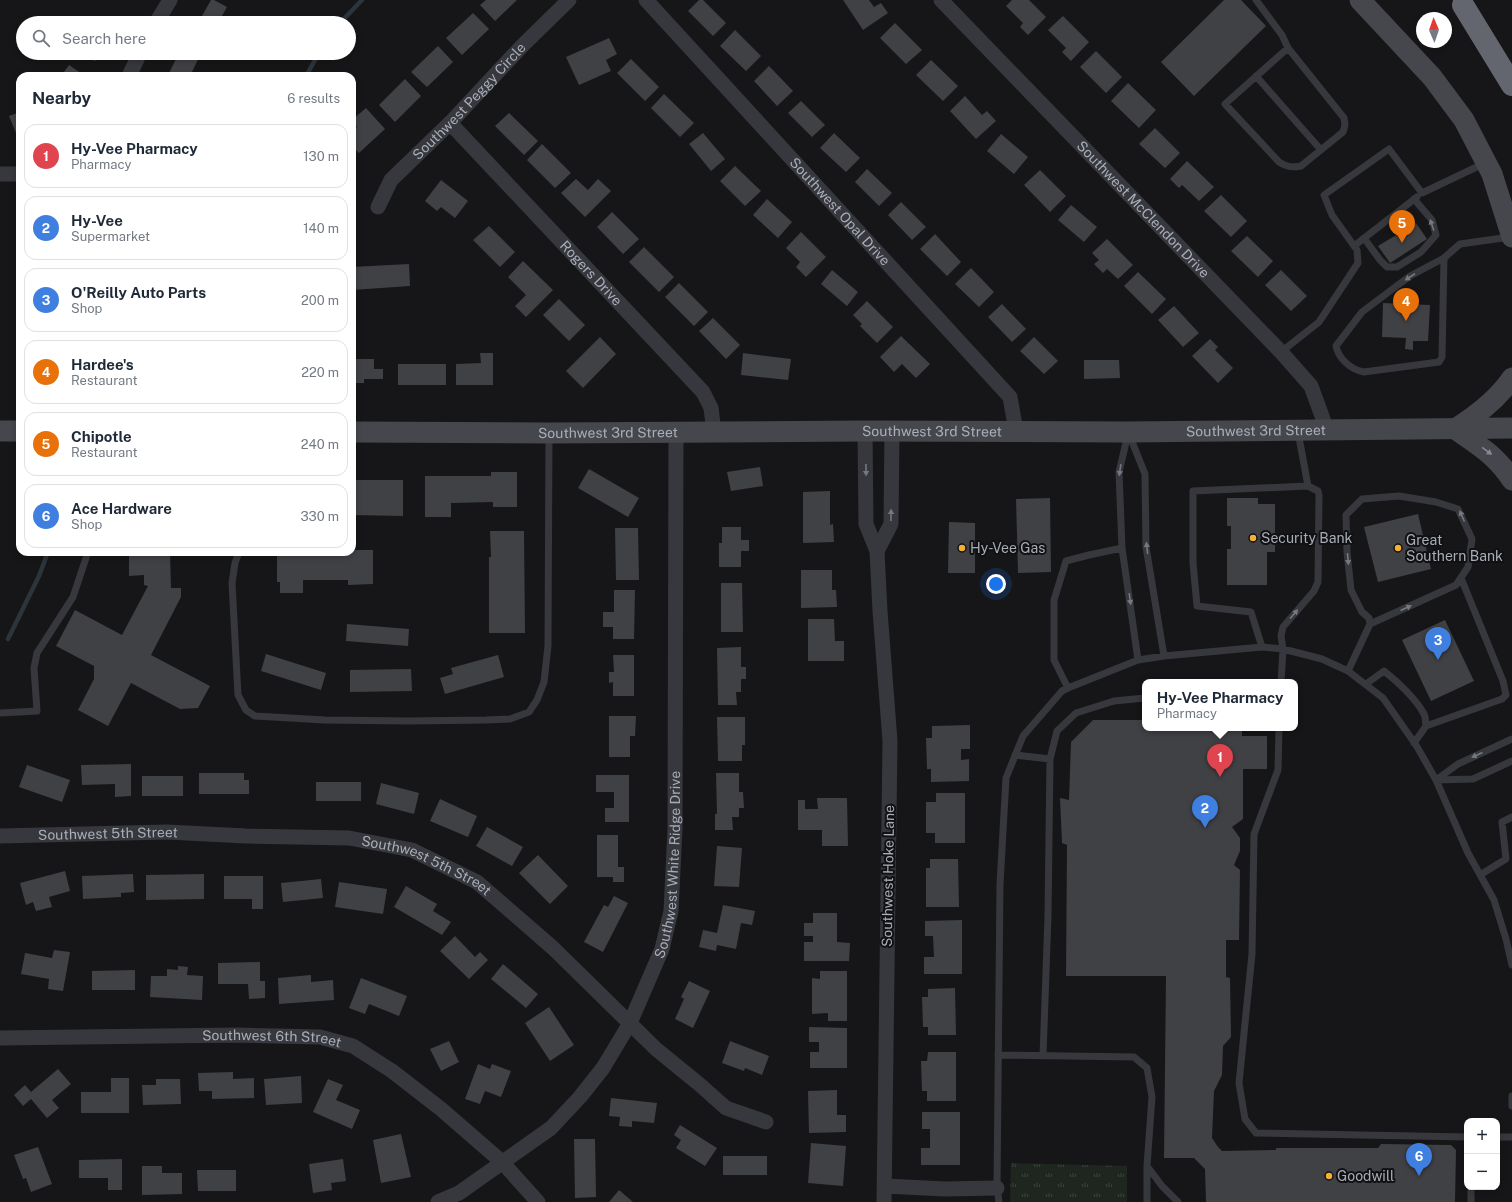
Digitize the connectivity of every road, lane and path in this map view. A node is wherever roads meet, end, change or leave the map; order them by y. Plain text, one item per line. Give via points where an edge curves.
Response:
1 (170, 0) edge
2 (569, 0) edge
3 (646, 0) edge
4 (941, 0) edge
5 (1256, 0) edge
6 (1360, 0) edge
7 (1460, 3) edge
8 (160, 16) edge
9 (1288, 48) junction
10 (1512, 57) edge
11 (137, 60) edge
12 (131, 72) edge
13 (1256, 76) junction
14 (1512, 85) edge
15 (450, 123) junction
16 (1321, 150) junction
17 (1486, 162) junction
18 (0, 174) edge
19 (16, 174) edge
20 (1422, 193) junction
21 (1414, 200) junction
22 (378, 207) dead end
23 (1512, 237) edge
24 (1364, 238) junction
25 (1354, 246) junction
26 (1444, 258) junction
27 (1281, 352) junction
28 (1512, 378) edge
29 (1512, 428) edge
30 (1455, 429) junction
31 (1297, 430) junction
32 (1327, 430) junction
33 (0, 431) edge
34 (16, 431) edge
35 (865, 431) junction
36 (892, 431) junction
37 (1016, 431) junction
38 (356, 432) edge
39 (676, 432) junction
40 (714, 432) junction
41 (1128, 432) junction
42 (549, 433) junction
43 (1512, 480) edge
44 (1308, 486) junction
45 (1122, 548) junction
46 (878, 551) junction
47 (87, 556) edge
48 (238, 556) edge
49 (1461, 578) junction
50 (1370, 624) junction
51 (1262, 647) junction
52 (1283, 649) junction
53 (1164, 656) junction
54 (1138, 660) junction
55 (1348, 671) junction
56 (1281, 679) edge
57 (1366, 684) junction
58 (1068, 688) junction
59 (1142, 698) edge
60 (0, 713) edge
61 (1426, 726) junction
62 (1279, 731) edge
63 (1512, 739) edge
64 (1414, 742) junction
65 (1015, 755) junction
66 (1050, 759) junction
67 (1512, 761) edge
68 (1436, 780) junction
69 (1512, 817) edge
70 (0, 836) edge
71 (1480, 875) junction
72 (1511, 955) edge
73 (1512, 965) edge
74 (630, 1023) junction
75 (0, 1038) edge
76 (998, 1055) junction
77 (1043, 1056) junction
78 (1512, 1096) edge
79 (1512, 1106) edge
80 (766, 1122) dead end
81 (1464, 1137) edge
82 (1500, 1137) edge
83 (1512, 1137) edge
84 (502, 1162) junction
85 (1147, 1166) junction
86 (885, 1186) junction
87 (1471, 1190) edge
88 (998, 1195) edge
89 (438, 1202) edge
90 (538, 1202) edge
91 (884, 1202) edge
92 (1147, 1202) edge
93 (1178, 1202) edge
94 (1471, 1202) edge

1 - 8 street
2 - 15 street, Southwest Peggy Circle
3 - 37 street, Southwest Opal Drive via 1010,397
4 - 27 street, Southwest McClendon Drive
5 - 9 lane via 1282,35
6 - 17 main road via 1432,77 1464,120
7 - 10 highway
7 - 14 highway
9 - 13 lane
9 - 16 lane via 1344,118 1343,132
11 - 12 street
13 - 16 lane
13 - 16 lane via 1225,104 1284,166 1301,166
15 - 22 street, Southwest Peggy Circle via 391,180
15 - 40 street, Rogers Drive via 703,392 711,408
17 - 20 lane
17 - 23 main road
18 - 19 street
20 - 21 lane
20 - 25 lane via 1390,149 1324,195 1332,215
21 - 24 lane
24 -> 21 lane via 1387,267 1397,267 1421,252 1436,235 1432,220
23 - 26 lane via 1460,244
24 - 25 lane
25 - 27 lane via 1357,250 1358,263 1319,322
26 -> 26 lane via 1410,276 1362,312 1336,346 1337,354 1356,371 1364,372 1439,362 1442,357
27 - 32 street, Southwest McClendon Drive via 1311,386
28 - 30 main road via 1476,416
29 - 30 main road, Southwest 3rd Street
30 - 32 main road, Southwest 3rd Street
30 -> 43 main road via 1495,457
31 - 32 main road, Southwest 3rd Street
31 - 41 main road, Southwest 3rd Street
31 - 44 lane
33 - 34 main road
35 - 36 main road, Southwest 3rd Street
35 - 40 main road, Southwest 3rd Street
35 -> 46 street, Southwest Hoke Lane via 866,524
36 - 37 main road, Southwest 3rd Street
46 -> 36 street, Southwest Hoke Lane via 891,524
37 - 41 main road, Southwest 3rd Street
38 - 42 main road, Southwest 3rd Street
39 - 40 main road, Southwest 3rd Street
39 - 42 main road, Southwest 3rd Street
39 - 74 street, Southwest White Ridge Drive via 675,821 671,911 662,949
41 -> 45 lane via 1119,472
53 -> 41 lane via 1146,546 1145,474
42 - 48 lane via 548,646 544,682 529,712 510,719 486,720 325,720 255,716 246,710 238,695 232,583
44 - 51 lane via 1193,491 1193,563 1197,606 1251,612
52 -> 44 lane via 1283,627 1318,582 1319,495
45 -> 54 lane
45 - 58 lane via 1066,561 1054,600 1054,660
46 - 86 street, Southwest Hoke Lane via 890,742
47 - 60 lane via 72,597 38,654 34,668 37,711
50 -> 49 lane via 1456,585
49 -> 50 lane via 1468,567 1472,539 1458,509 1436,502 1400,496 1362,499 1346,515 1347,552 1351,590 1362,612 1369,618
49 - 61 lane via 1503,681 1506,695
50 - 55 lane
51 - 52 lane
51 - 53 lane
52 - 55 lane via 1322,659
52 - 56 lane
53 - 54 lane
54 - 58 lane
55 - 57 lane
57 - 61 lane via 1384,671 1408,692 1424,714
57 - 64 lane via 1383,698
58 - 65 lane via 1062,691 1023,736
59 - 66 lane via 1114,701 1076,713 1057,731
61 - 64 lane
62 - 81 lane via 1278,770 1254,834 1253,950 1239,1083 1245,1119 1256,1133
63 -> 68 lane via 1458,764
64 - 68 lane
65 - 66 lane
65 - 76 lane via 1006,778 1000,884
66 - 77 lane
67 - 68 lane via 1473,779
68 - 71 lane
69 - 71 lane via 1502,822 1506,859
70 - 74 street, Southwest 5th Street via 167,832 348,838 412,850 477,882 553,948
71 - 72 lane via 1494,900
72 - 73 lane
74 - 80 street, Southwest 5th Street via 656,1049 726,1108
74 - 84 street, Southwest White Ridge Drive via 603,1068 580,1097 551,1128
75 - 84 street, Southwest 6th Street via 238,1035 320,1037 353,1046 392,1071
76 - 77 lane
76 - 88 lane
77 - 85 lane via 1134,1057 1147,1068 1152,1097
78 - 79 lane
82 - 83 lane
84 - 89 street, Southwest White Ridge Drive via 458,1193
84 - 90 street, Southwest 6th Street
85 - 92 lane
85 - 93 lane
86 - 88 street
86 - 91 street, Southwest Hoke Lane
87 - 94 lane

